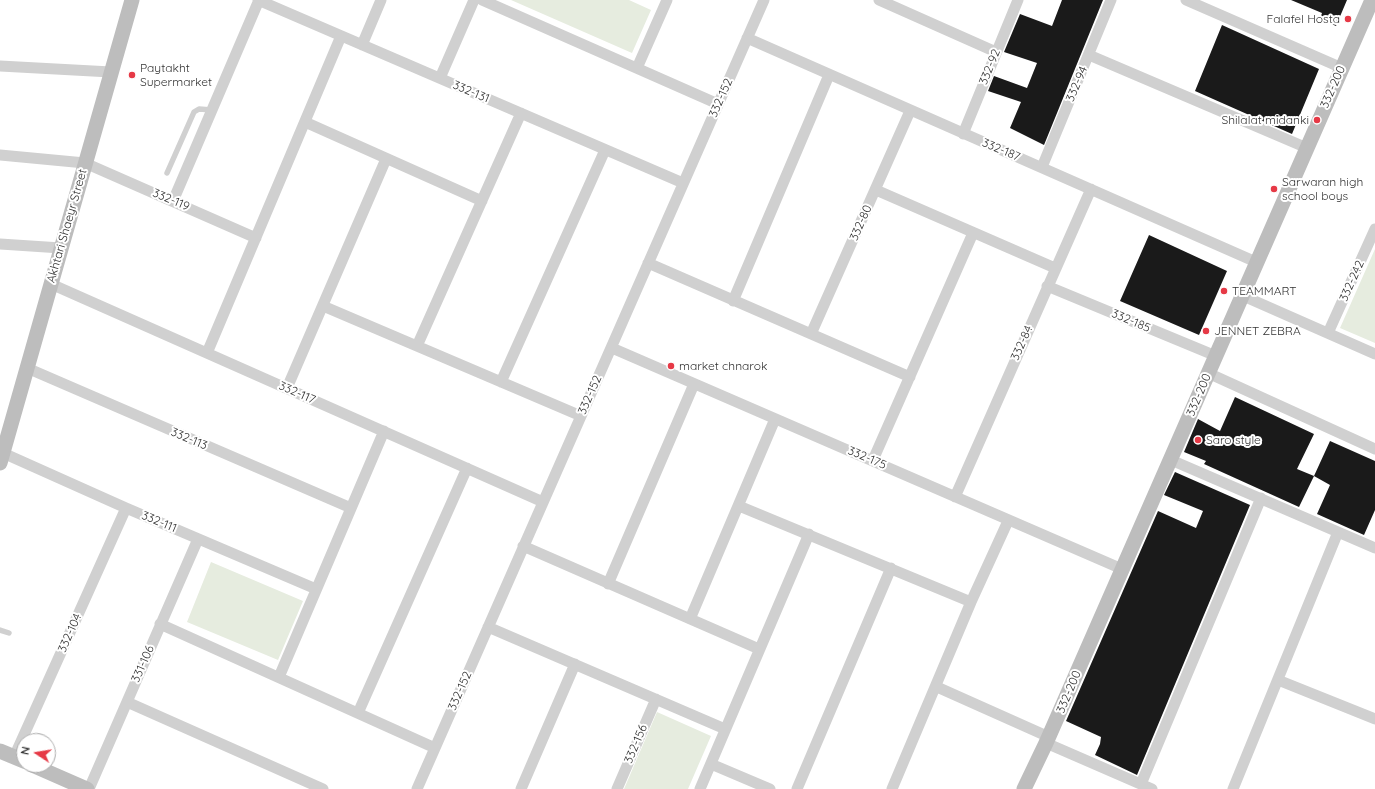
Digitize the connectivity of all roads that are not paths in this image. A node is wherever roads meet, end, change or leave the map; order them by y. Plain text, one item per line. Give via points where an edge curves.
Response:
1 (132, 0) edge
2 (259, 0) edge
3 (381, 0) edge
4 (474, 0) edge
5 (482, 0) edge
6 (764, 0) edge
7 (879, 0) edge
8 (1018, 0) edge
9 (1111, 0) edge
10 (1186, 0) edge
11 (1372, 0) edge
12 (665, 1) edge
13 (341, 36) junction
14 (747, 38) junction
15 (362, 45) junction
16 (996, 52) junction
17 (1089, 55) junction
18 (0, 66) edge
19 (637, 68) junction
20 (1342, 68) junction
21 (111, 72) junction
22 (829, 74) junction
23 (440, 78) junction
24 (718, 104) junction
25 (212, 110) junction
26 (910, 111) junction
27 (522, 113) junction
28 (305, 122) junction
29 (963, 134) junction
30 (1307, 148) junction
31 (605, 150) junction
32 (0, 155) edge
33 (386, 159) junction
34 (85, 163) junction
35 (1042, 167) junction
36 (167, 173) dead end
37 (683, 183) junction
38 (1091, 189) junction
39 (876, 190) junction
40 (173, 201) junction
41 (482, 202) junction
42 (1375, 229) edge
43 (973, 233) junction
44 (256, 238) junction
45 (0, 244) edge
46 (61, 248) junction
47 (1256, 262) junction
48 (648, 263) junction
49 (1055, 268) junction
50 (51, 284) junction
51 (1047, 286) junction
52 (1241, 295) junction
53 (733, 301) junction
54 (323, 306) junction
55 (1328, 333) junction
56 (811, 334) junction
57 (417, 346) junction
58 (612, 348) junction
59 (207, 353) junction
60 (1375, 354) edge
61 (1216, 356) junction
62 (27, 368) junction
63 (1208, 373) junction
64 (910, 377) junction
65 (501, 382) junction
66 (694, 384) junction
67 (287, 388) junction
68 (581, 416) junction
69 (775, 419) junction
70 (384, 431) junction
71 (1375, 449) edge
72 (1, 458) edge
73 (873, 460) junction
74 (1171, 460) junction
75 (467, 468) junction
76 (954, 497) junction
77 (1261, 498) junction
78 (543, 502) junction
79 (739, 506) junction
80 (126, 508) junction
81 (351, 508) junction
82 (1008, 521) junction
83 (1338, 532) junction
84 (809, 534) junction
85 (198, 539) junction
86 (523, 546) junction
87 (1375, 548) edge
88 (891, 568) junction
89 (1122, 569) junction
90 (608, 584) junction
91 (316, 589) junction
92 (971, 602) junction
93 (690, 619) junction
94 (160, 624) junction
95 (488, 627) junction
96 (0, 630) edge
97 (9, 633) dead end
98 (759, 649) junction
99 (575, 664) junction
100 (279, 677) junction
101 (1278, 680) junction
102 (937, 686) junction
103 (656, 698) junction
104 (126, 702) junction
105 (358, 713) junction
106 (1375, 719) edge
107 (725, 729) junction
108 (30, 733) edge
109 (1048, 740) junction
110 (435, 748) junction
111 (0, 751) edge
112 (16, 758) edge
113 (711, 764) junction
114 (51, 773) edge
115 (1141, 784) junction
116 (88, 789) edge
117 (323, 789) edge
118 (417, 789) edge
119 (520, 789) edge
120 (617, 789) edge
121 (700, 789) edge
122 (770, 789) edge
123 (798, 789) edge
124 (892, 789) edge
125 (1024, 789) edge
126 (1152, 789) edge
127 (1233, 789) edge

1 - 21 street, Akhtari Shaeyr Street
2 - 13 street, 332-131
2 - 25 street
3 - 15 street
4 - 23 street
5 - 19 street
6 - 14 street, 332-152
7 - 16 street
8 - 16 street, 332-92
9 - 17 street, 332-94
10 - 20 street
11 - 20 street, 332-200
12 - 19 street
13 - 15 street, 332-131
13 - 28 street
14 - 22 street, 332-187
14 - 24 street, 332-152
15 - 23 street, 332-131
16 - 29 street, 332-92
17 - 30 street
17 - 35 street, 332-94
18 - 21 street
19 - 24 street
20 - 30 street, 332-200
21 - 34 street, Akhtari Shaeyr Street
22 - 26 street, 332-187
22 - 53 street
23 - 27 street, 332-131
24 - 37 street, 332-152
25 - 36 lane via 199,109 194,112
25 - 40 street
26 - 29 street, 332-187
26 - 39 street, 332-80
27 - 31 street, 332-131
27 - 41 street
28 - 33 street
28 - 44 street
29 - 35 street, 332-187
30 - 47 street, 332-200
31 - 37 street, 332-131
31 - 65 street
32 - 34 street, 332-119
33 - 41 street
33 - 54 street
34 - 40 street, 332-119
34 - 46 street, Akhtari Shaeyr Street
35 - 38 street, 332-187
37 - 48 street, 332-152
38 - 47 street, 332-187
38 - 49 street, 332-84
39 - 43 street
39 - 56 street, 332-80
40 - 44 street, 332-119
41 - 57 street
42 - 55 street, 332-242
43 - 49 street
43 - 64 street
44 - 59 street
45 - 46 street
46 - 50 street, Akhtari Shaeyr Street
47 - 52 street, 332-200
48 - 53 street
48 - 58 street, 332-152
49 - 51 street, 332-84
50 - 59 street, 332-117
50 - 62 street, Akhtari Shaeyr Street
51 - 61 street, 332-185
51 - 76 street, 332-84
52 - 55 street
52 - 61 street, 332-200
53 - 56 street
54 - 57 street
54 - 67 street
55 - 60 street
56 - 64 street
57 - 65 street
58 - 66 street, 332-175
58 - 68 street, 332-152
59 - 67 street, 332-117
61 - 63 street, 332-200
62 - 72 street, Akhtari Shaeyr Street
62 - 81 street, 332-113
63 - 71 street
63 - 74 street, 332-200
64 - 73 street
65 - 68 street
66 - 69 street, 332-175
66 - 90 street
67 - 70 street, 332-117
68 - 78 street, 332-152
69 - 73 street, 332-175
69 - 79 street
70 - 75 street, 332-117
70 - 81 street
72 - 80 street, 332-111
73 - 76 street, 332-175
74 - 77 street
74 - 89 street, 332-200
75 - 78 street, 332-117
75 - 105 street
76 - 82 street, 332-175
77 - 83 street
77 - 115 street
78 - 86 street, 332-152
79 - 84 street
79 - 93 street
80 - 85 street, 332-111
80 - 108 street, 332-104
81 - 91 street
82 - 89 street, 332-175
82 - 92 street
83 - 87 street
83 - 101 street
84 - 88 street
84 - 98 street
85 - 91 street, 332-111
85 - 94 street, 331-106
86 - 90 street
86 - 95 street, 332-152
88 - 92 street
88 - 123 street
89 - 109 street, 332-200
90 - 93 street
91 - 100 street
92 - 102 street
93 - 98 street
94 - 100 street
94 - 104 street, 331-106
95 - 99 street
95 - 110 street, 332-152
96 - 97 lane
98 - 107 street
99 - 103 street
99 - 119 street
100 - 105 street
101 - 106 street
101 - 127 street
102 - 109 street
102 - 124 street
103 - 107 street
103 - 120 street, 332-156
104 - 116 street, 331-106
104 - 117 street
105 - 110 street
107 - 113 street
109 - 115 street
109 - 125 street, 332-200
110 - 118 street, 332-152
111 - 112 street
113 - 121 street
113 - 122 street
114 - 116 street
115 - 126 street

